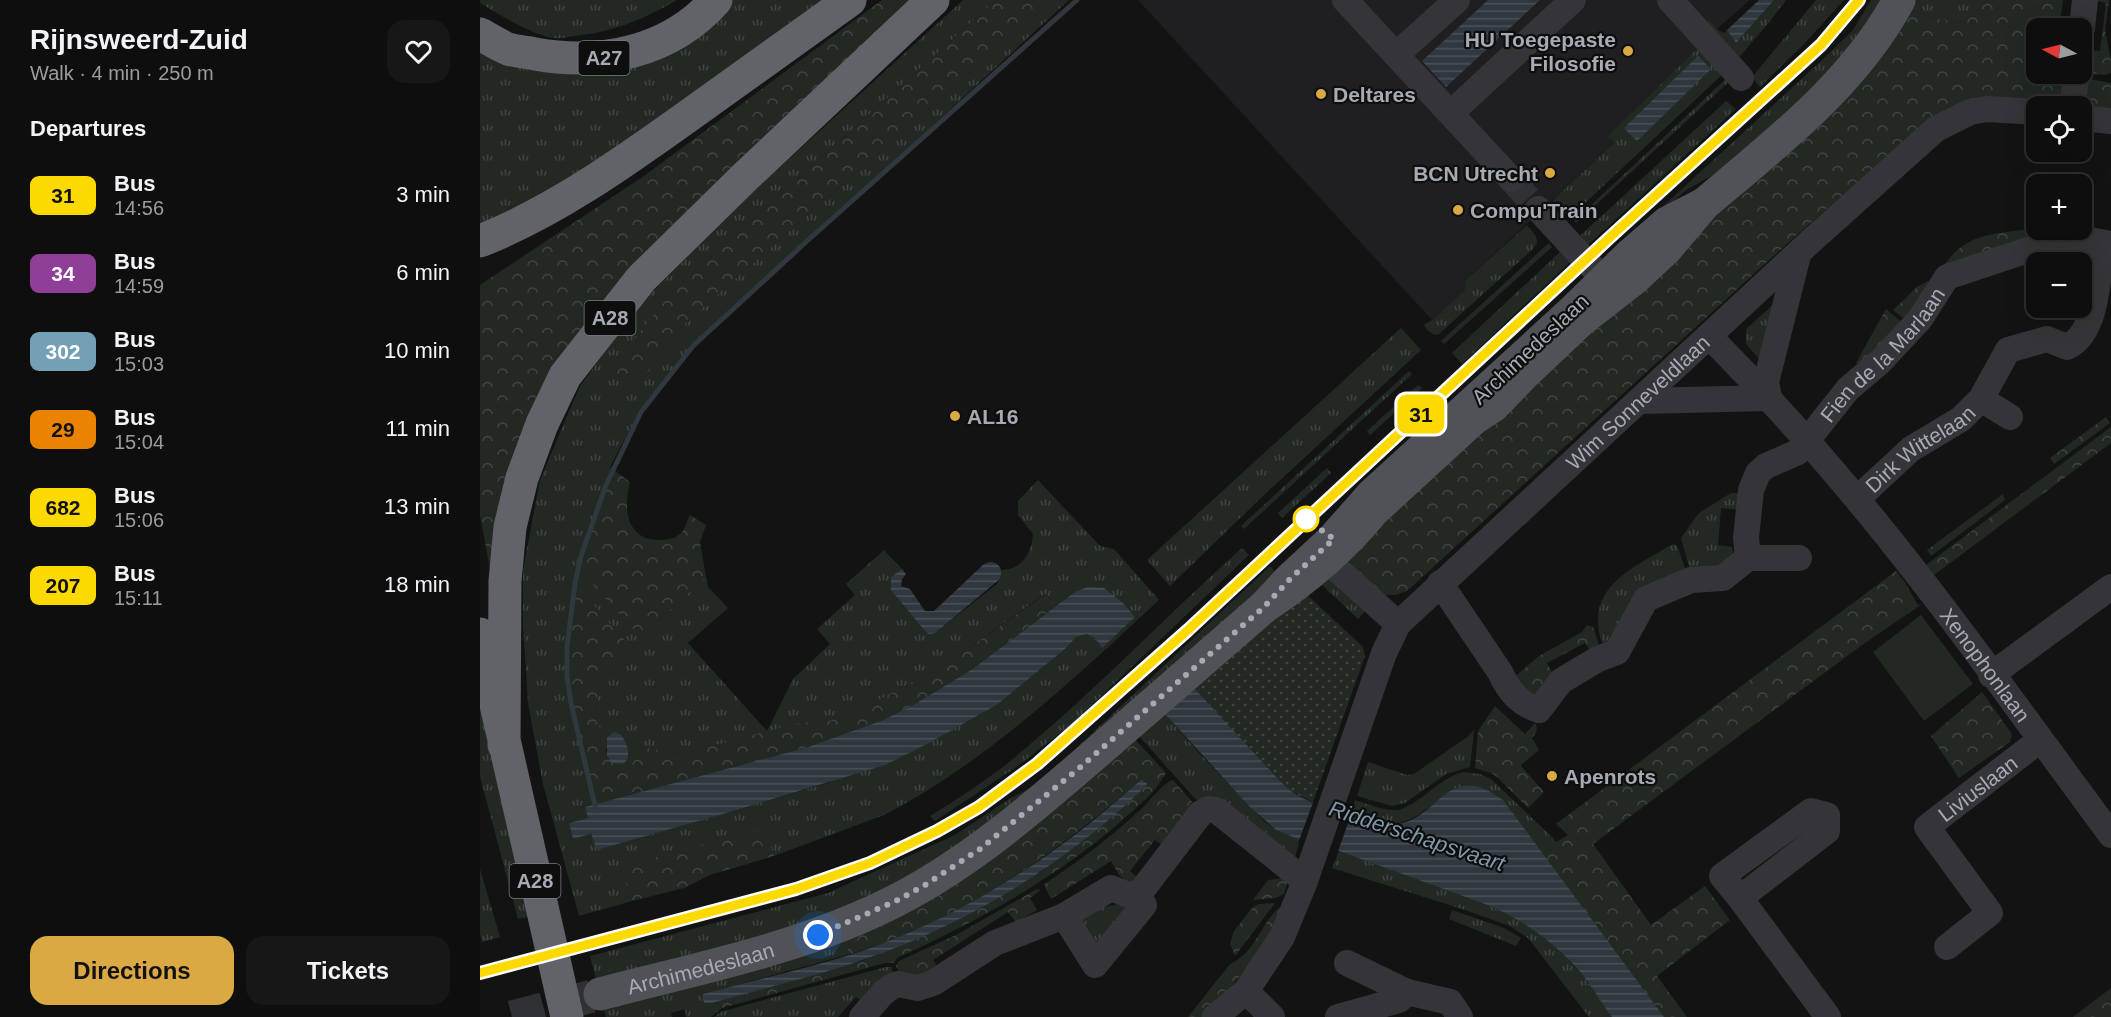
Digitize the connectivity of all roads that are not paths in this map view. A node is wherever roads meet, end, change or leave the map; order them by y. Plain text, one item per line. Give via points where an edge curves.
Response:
1 (717, 0) edge
2 (850, 0) edge
3 (933, 0) edge
4 (1345, 0) edge
5 (1457, 0) edge
6 (1573, 0) edge
7 (1670, 0) edge
8 (1899, 0) edge
9 (2085, 0) edge
10 (2083, 18) edge
11 (480, 34) edge
12 (1396, 55) junction
13 (1741, 78) dead end
14 (2026, 111) edge
15 (1450, 113) junction
16 (2092, 119) edge
17 (2111, 121) edge
18 (1511, 179) tunnel mouth
19 (1538, 209) tunnel mouth
20 (483, 239) edge
21 (2106, 244) edge
22 (1798, 255) junction
23 (1611, 285) junction
24 (1709, 336) junction
25 (1769, 398) junction
26 (1981, 399) junction
27 (1639, 401) junction
28 (2010, 417) dead end
29 (1803, 447) junction
30 (1857, 499) junction
31 (1323, 556) junction
32 (1748, 558) junction
33 (1799, 558) dead end
34 (1440, 583) junction
35 (2111, 587) edge
36 (1398, 624) junction
37 (480, 634) edge
38 (1991, 675) junction
39 (2040, 740) junction
40 (504, 745) junction
41 (2111, 835) edge
42 (1309, 871) junction
43 (1137, 898) junction
44 (1740, 898) dead end
45 (1064, 916) junction
46 (1947, 947) dead end
47 (1347, 963) dead end
48 (1246, 991) junction
49 (1407, 992) junction
50 (600, 994) tunnel mouth
51 (567, 1017) edge
52 (862, 1017) edge
53 (1215, 1017) edge
54 (1272, 1017) edge
55 (1338, 1017) edge
56 (1460, 1017) edge
57 (1828, 1017) edge

1 - 11 highway, A27 via 666,38 608,57 563,59 508,49
2 - 20 highway via 600,177 541,212
3 - 40 highway, A28 via 641,279 565,376 526,467 510,527 505,581
4 - 12 street
5 - 12 street
6 - 15 street
7 - 13 street
8 - 23 main road, Archimedeslaan via 1835,88 1704,204 1635,278
9 - 10 street
12 - 15 street
14 - 22 street, Wim Sonneveldlaan via 1970,112 1936,129
15 - 18 street
16 - 17 street
19 - 23 street
21 - 26 street, Dirk Wittelaan via 2091,319 2078,342 2067,347 2047,339 2008,350
21 - 29 street, Fien de la Marlaan via 2084,239 2028,250 1947,277 1920,319 1848,389
22 - 24 street, Wim Sonneveldlaan
22 - 25 street via 1766,382
23 - 31 main road, Archimedeslaan via 1493,406 1473,419
24 - 25 street, Xenophonlaan
24 - 27 street, Wim Sonneveldlaan
25 - 27 street
25 - 29 street, Xenophonlaan
26 - 28 street, Dirk Wittelaan
26 - 30 street, Dirk Wittelaan via 1961,419 1911,449
27 - 34 street, Wim Sonneveldlaan
29 - 30 street, Xenophonlaan
29 - 32 street via 1758,473 1751,490
30 - 38 street, Xenophonlaan
31 - 36 street
31 - 50 main road, Archimedeslaan via 1290,579 1264,607 996,837 925,885 818,935
32 - 33 street
32 - 34 street via 1723,578 1691,580 1646,599 1617,652 1598,658 1561,681 1539,710 1528,707 1506,685
34 - 36 street, Wim Sonneveldlaan
35 - 38 street
36 - 42 street, Wim Sonneveldlaan via 1384,653
37 - 40 highway, A28
38 - 39 street, Xenophonlaan
39 - 41 street, Xenophonlaan
39 - 46 street, Liviuslaan via 1928,828 1990,913
40 - 51 highway, A28
42 - 43 street via 1216,810 1208,809
42 - 48 street, Wim Sonneveldlaan via 1282,937
43 - 45 street via 1111,888
43 - 45 street via 1144,905 1095,965
44 - 57 street
45 - 52 street via 995,944 933,984 891,987
47 - 49 street
48 - 53 street, Wim Sonneveldlaan
48 - 54 street
49 - 55 street via 1399,1000
49 - 56 street via 1450,1002

